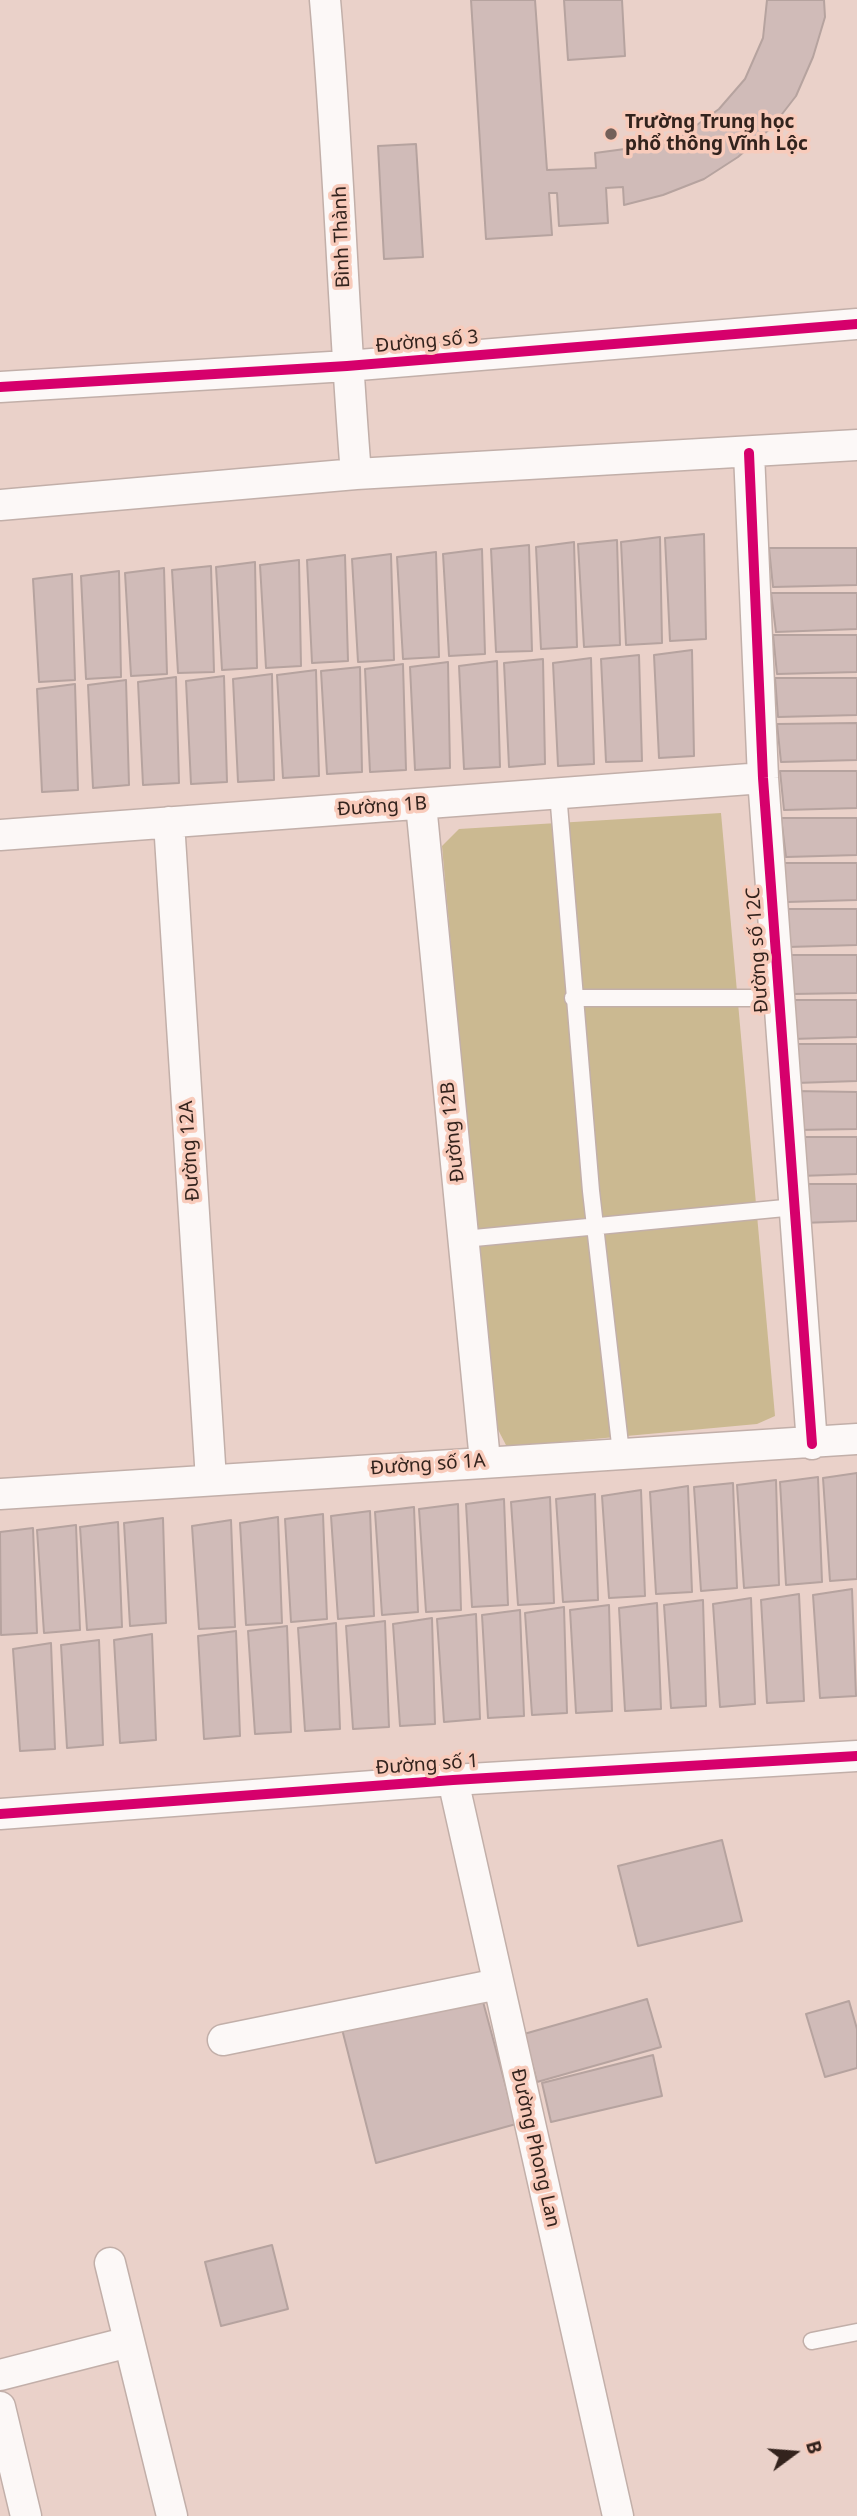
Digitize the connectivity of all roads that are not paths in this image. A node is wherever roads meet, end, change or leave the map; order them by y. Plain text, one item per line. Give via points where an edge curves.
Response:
1 (325, 0) edge
2 (857, 324) edge
3 (347, 366) junction
4 (0, 387) edge
5 (857, 445) edge
6 (749, 453) junction
7 (356, 474) junction
8 (0, 505) edge
9 (763, 778) junction
10 (558, 793) junction
11 (421, 804) junction
12 (169, 822) junction
13 (0, 835) edge
14 (573, 998) junction
15 (779, 998) junction
16 (795, 1207) junction
17 (596, 1228) junction
18 (464, 1239) junction
19 (857, 1439) edge
20 (812, 1444) junction
21 (621, 1453) junction
22 (485, 1461) junction
23 (211, 1480) junction
24 (0, 1494) edge
25 (857, 1756) edge
26 (453, 1780) junction
27 (0, 1814) edge
28 (498, 1984) junction
29 (223, 2040) dead end
30 (110, 2263) dead end
31 (857, 2332) edge
32 (812, 2341) dead end
33 (129, 2342) junction
34 (0, 2375) edge
35 (0, 2407) edge
36 (26, 2516) edge
37 (172, 2516) edge
38 (618, 2516) edge

1 - 3 street, Bình Thành via 338,147
2 - 3 street, Đường số 3
3 - 4 street, Đường số 3
3 - 7 street, Bình Thành
5 - 6 street
6 - 7 street
6 - 9 street, Đường số 12C
7 - 8 street
9 - 10 street, Đường 1B
9 - 15 street, Đường số 12C
10 - 11 street, Đường 1B
10 - 14 lane
11 - 12 street, Đường 1B
11 - 18 street, Đường 12B
12 - 13 street, Đường 1B
12 - 23 street, Đường 12A
14 - 15 lane
14 - 17 lane
15 - 16 street, Đường số 12C
16 - 17 lane
16 - 20 street, Đường số 12C
17 - 18 lane
17 - 21 lane
18 - 22 street, Đường 12B
19 - 20 street, Đường số 1A
20 - 21 street, Đường số 1A
21 - 22 street, Đường số 1A
22 - 23 street, Đường số 1A
23 - 24 street, Đường số 1A
25 - 26 street, Đường số 1
26 - 27 street, Đường số 1
26 - 28 street, Đường Phong Lan
28 - 29 street
28 - 38 street, Đường Phong Lan
30 - 33 street
31 - 32 lane
33 - 34 street
33 - 37 street
35 - 36 street

